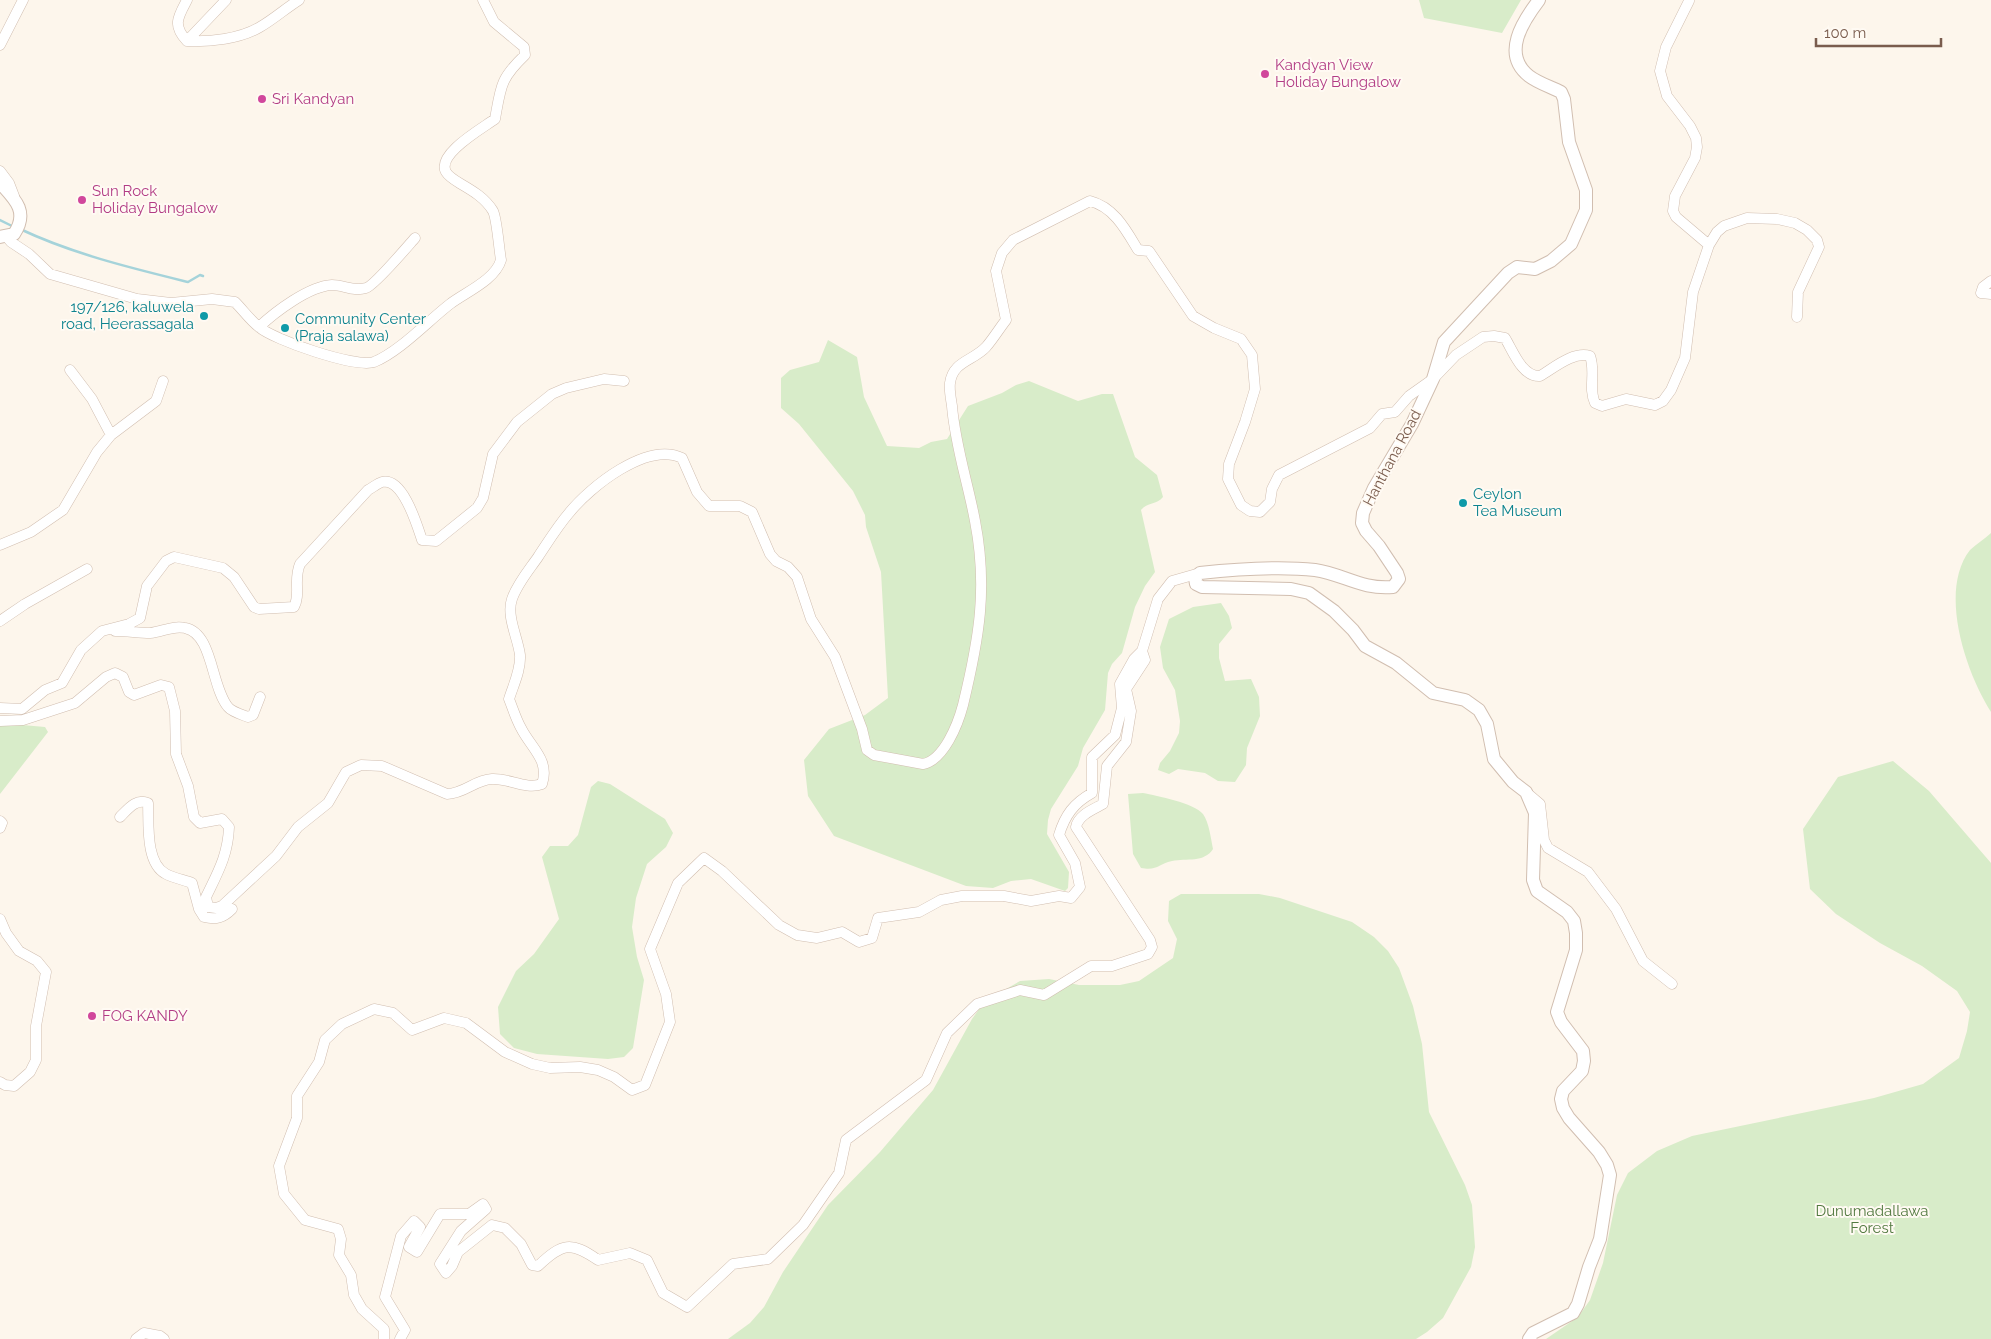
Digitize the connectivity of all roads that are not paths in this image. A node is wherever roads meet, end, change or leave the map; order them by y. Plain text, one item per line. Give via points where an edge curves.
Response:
1 (23, 0) edge
2 (186, 0) edge
3 (226, 0) edge
4 (299, 0) edge
5 (483, 0) edge
6 (1539, 0) edge
7 (1689, 1) edge
8 (187, 41) junction
9 (0, 45) edge
10 (0, 171) edge
11 (0, 183) edge
12 (16, 200) junction
13 (10, 233) edge
14 (415, 238) dead end
15 (1709, 245) junction
16 (1991, 281) edge
17 (1991, 294) edge
18 (1797, 317) dead end
19 (259, 327) junction
20 (70, 370) dead end
21 (1433, 379) junction
22 (163, 381) dead end
23 (624, 381) dead end
24 (111, 435) junction
25 (0, 545) edge
26 (87, 569) dead end
27 (1200, 573) junction
28 (0, 621) edge
29 (102, 631) junction
30 (1142, 651) junction
31 (260, 697) dead end
32 (0, 708) edge
33 (1, 724) edge
34 (1526, 792) junction
35 (120, 817) dead end
36 (0, 822) edge
37 (0, 828) edge
38 (222, 906) junction
39 (0, 919) edge
40 (1672, 984) dead end
41 (0, 1082) edge
42 (136, 1339) edge
43 (164, 1339) edge
44 (384, 1339) edge
45 (400, 1339) edge
46 (1529, 1339) edge

1 - 9 street
2 - 8 street via 177,18 180,33
3 - 8 street
4 - 8 street via 249,33 205,42
5 - 19 street via 494,22 524,47 525,55 502,82 495,119 456,146 445,166 451,178 481,196 494,212 501,260 499,267 386,356 371,363 355,363 281,341
6 - 21 street, Hanthana Road via 1516,38 1516,54 1520,66 1529,76 1561,92 1569,142 1586,190 1586,210 1571,244 1551,261 1535,269 1517,266 1444,342
7 - 15 street via 1666,47 1660,72 1667,96 1690,126 1697,147 1695,158 1675,196 1673,211
10 - 12 street
11 - 12 street
12 - 13 street via 21,216
13 - 19 street via 11,242 30,254 50,274 137,299 171,303 212,299 235,302
14 - 19 street via 368,288 351,290 338,285 326,286 293,301
15 - 18 street via 1716,232 1724,226 1747,218 1777,219 1807,230 1819,247 1798,292
15 - 21 street via 1693,292 1686,358 1671,390 1655,405 1626,399 1602,406 1595,403 1590,356 1574,356 1540,376 1534,376 1526,372 1505,338 1494,336 1483,337 1456,355
16 - 17 street via 1981,293
20 - 24 street via 92,399
21 - 27 street, Hanthana Road via 1363,512 1362,523 1366,531 1397,573 1399,579 1393,587 1354,583 1316,570 1250,568
21 - 38 street via 1409,396 1395,412 1382,414 1370,428 1279,475 1270,502 1260,512 1250,511 1241,505 1228,479 1229,464 1254,389 1252,355 1241,338 1193,316 1149,251 1138,250 1116,216 1101,203 1090,201 1014,240 1002,253 996,271 1006,320 984,349 958,365 950,382 953,421 982,569 982,606 959,723 930,763 866,750 862,729 835,657 811,619 797,577 770,554 752,512 740,506 709,506 697,492 682,458 667,453 646,457 600,482 569,512 512,600 512,624 520,656 519,671 509,699 521,729 543,763 545,774 542,784 533,787 510,780 491,779 478,782 458,794 447,794 382,766 361,765 346,772 328,803 298,826 276,856
22 - 24 street via 156,401
23 - 29 street via 604,379 566,388 552,394 518,422 493,454 483,498 477,508 436,541 422,540 412,512 397,488 393,483 382,482 368,490 300,564 295,574 298,601 294,607 258,609 234,577 223,568 174,557 166,561 147,586 140,618
24 - 25 street via 97,452 63,510 31,532
26 - 28 street
27 - 30 street via 1172,581 1158,599
27 - 34 street via 1195,578 1196,584 1202,587 1291,589 1309,593 1334,611 1365,646 1396,663 1433,693 1465,700 1479,710 1487,724 1494,759
29 - 31 street via 152,633 177,627 196,632 205,644 213,675 228,708 248,717 253,714
29 - 32 street via 81,650 62,682 45,690 22,708
30 - 44 street via 1120,684 1122,708 1115,735 1092,757 1092,793 1080,799 1065,817 1059,835 1075,863 1080,887 1071,898 1059,896 1031,901 1004,896 962,896 941,900 919,912 878,918 872,938 859,942 842,932 817,938 797,936 779,925 704,858 678,883 650,949 666,994 670,1022 646,1085 632,1090 614,1076 598,1070 532,1064 505,1052 466,1023 444,1018 412,1030 394,1013 374,1009 342,1024 325,1040 319,1062 297,1096 297,1118 279,1166 284,1194 305,1220 338,1229 341,1239 339,1255 351,1276 354,1295 362,1309 384,1329
30 - 45 street via 1145,660 1126,689 1131,711 1126,742 1107,766 1103,804 1085,814 1076,822 1076,827 1150,940 1152,947 1148,954 1112,966 1091,966 1044,995 1020,990 977,1004 947,1033 926,1080 846,1140 839,1173 803,1225 768,1259 733,1264 688,1307 663,1294 647,1260 639,1256 630,1253 598,1260 584,1250 568,1246 552,1253 538,1266 532,1265 521,1244 505,1228 492,1225 458,1252 446,1273 440,1264 461,1231 486,1209 483,1204 468,1214 440,1214 417,1252 408,1247 420,1227 414,1221 401,1236 386,1297 405,1330
33 - 38 street via 75,703 115,673 124,677 129,692 134,695 161,685 169,687 175,712 176,754 188,786 194,817 200,823 222,819 229,826 224,861 206,896 208,906
34 - 40 street via 1540,804 1544,840 1548,848 1588,872 1616,909 1643,961
34 - 46 street via 1535,814 1533,880 1537,891 1567,912 1574,921 1576,933 1576,950 1557,1012 1583,1051 1584,1061 1582,1071 1563,1091 1563,1108 1599,1152 1608,1165 1610,1175 1600,1239 1578,1304 1573,1313 1533,1333
35 - 38 street via 134,804 148,803 150,844 156,865 165,873 192,883 204,917 214,919 232,909
36 - 37 street
39 - 41 street via 19,951 38,961 46,972 36,1026 36,1060 30,1072 14,1086
42 - 43 street via 144,1332

